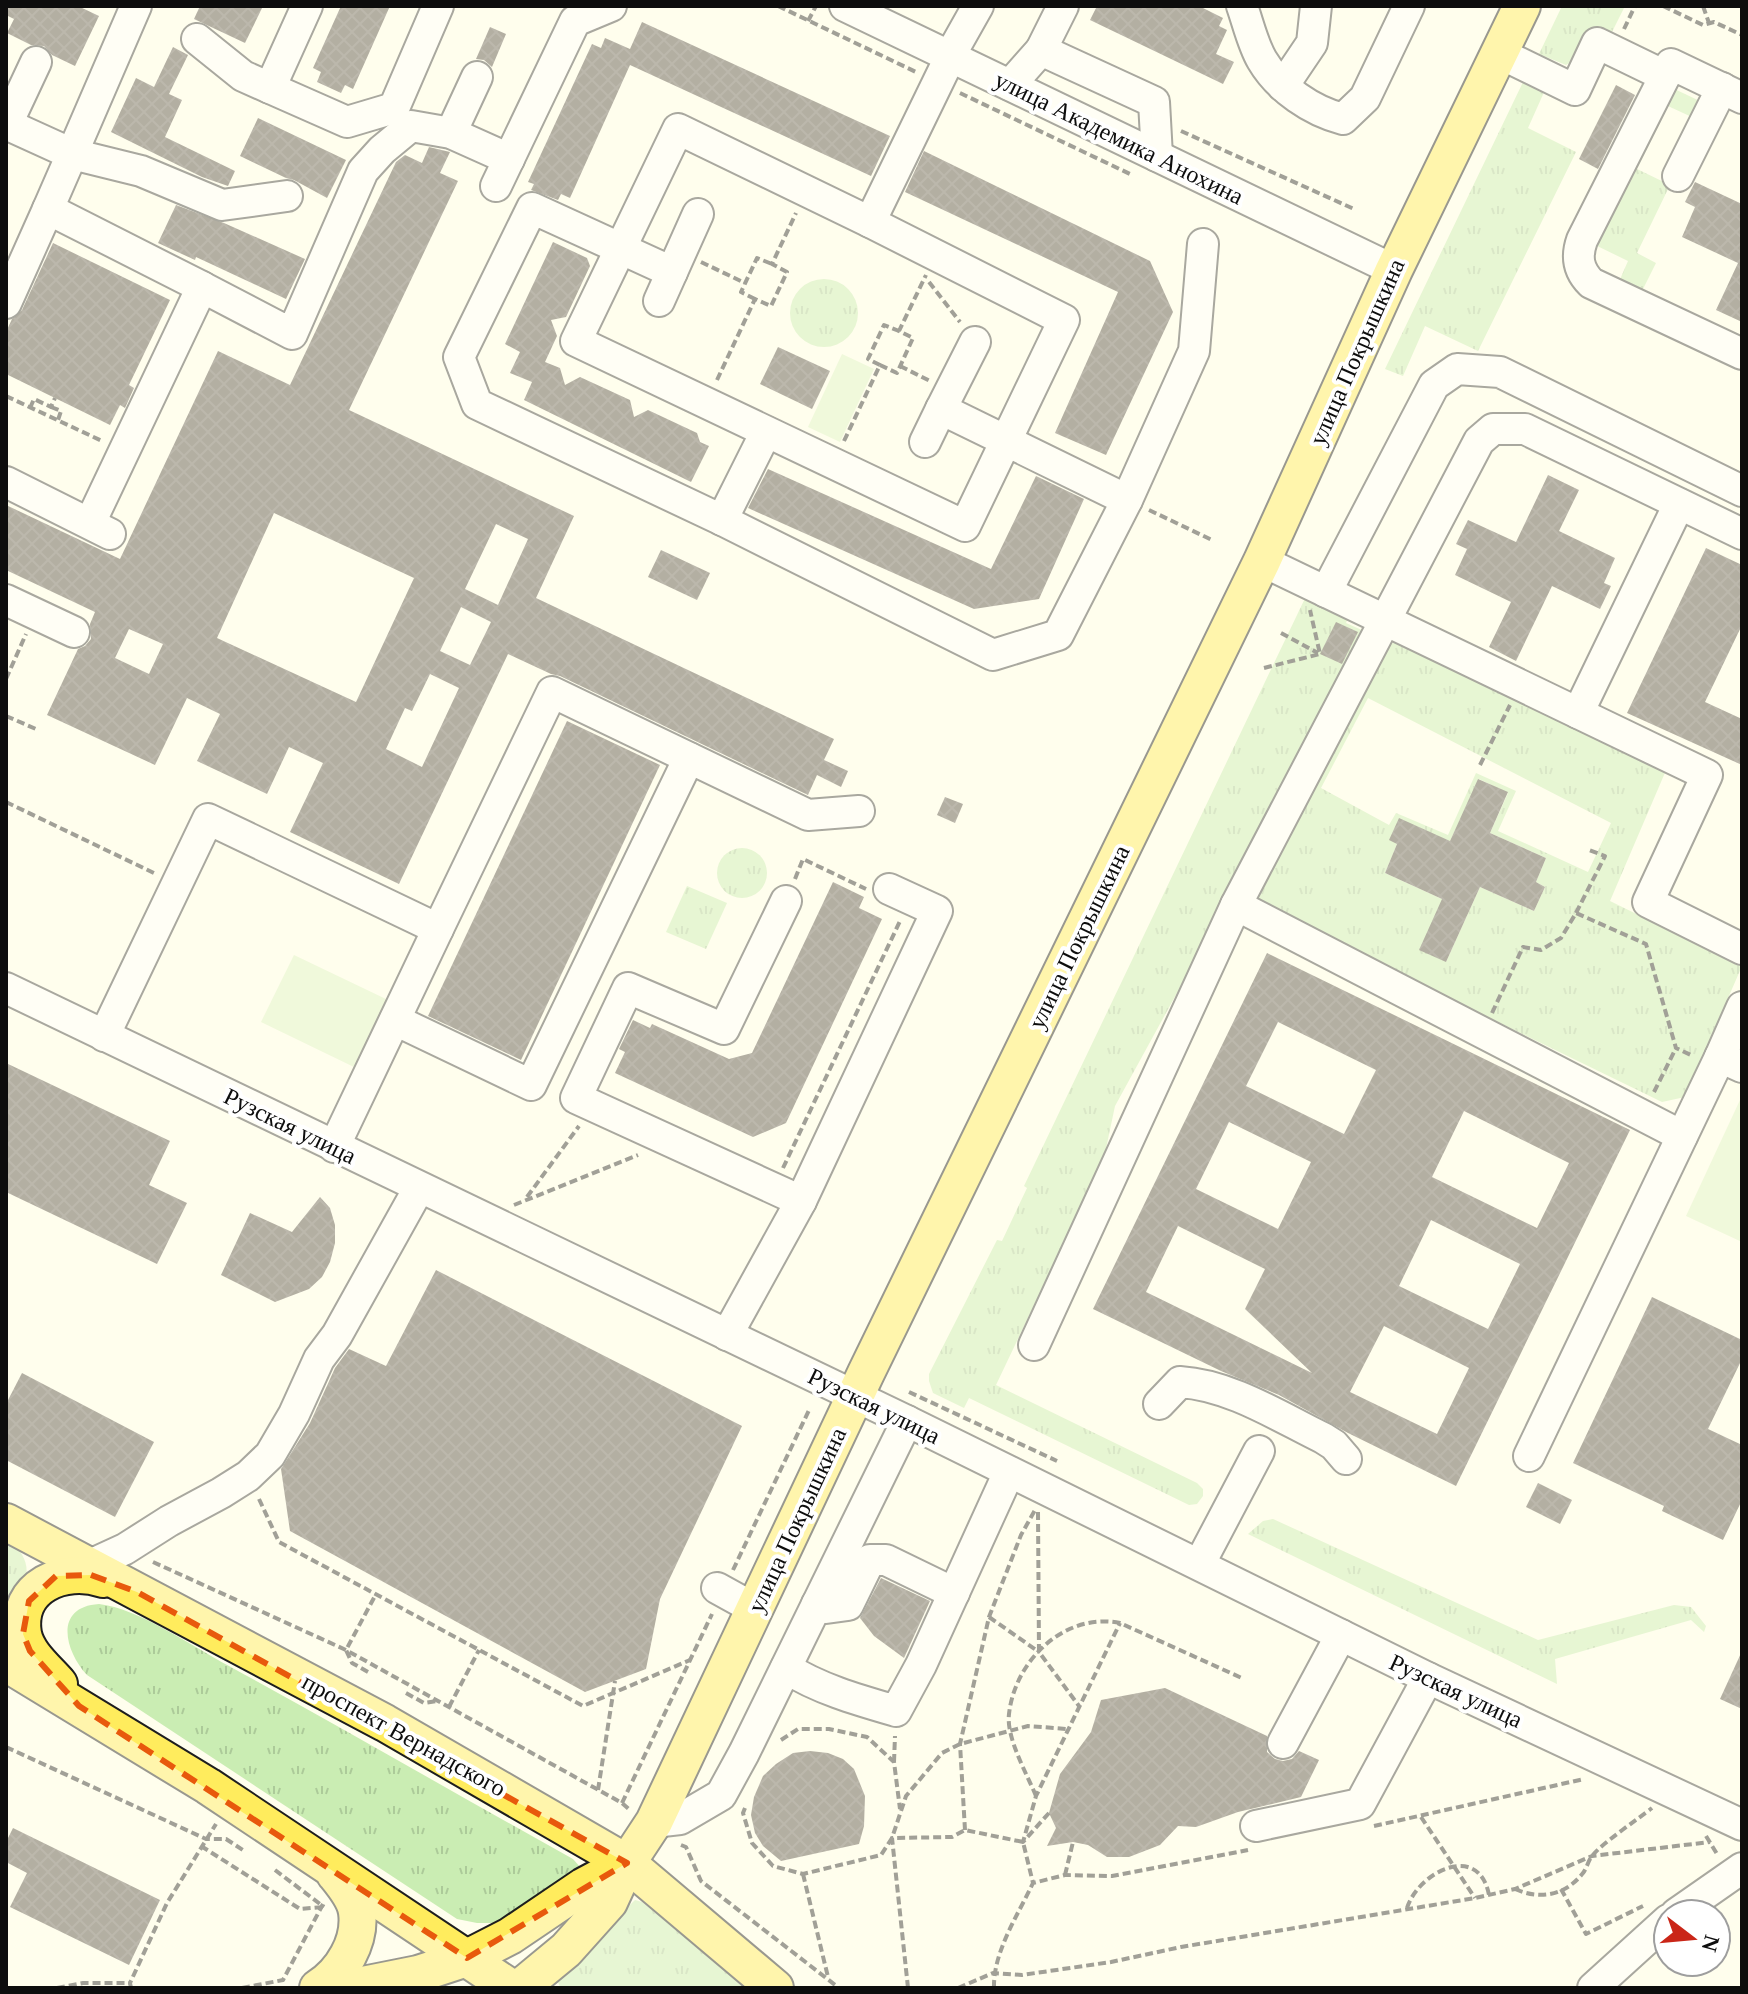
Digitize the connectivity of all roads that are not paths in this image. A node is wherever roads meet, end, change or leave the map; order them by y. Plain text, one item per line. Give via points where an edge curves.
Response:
1 (136, 6) edge
2 (307, 6) edge
3 (438, 6) edge
4 (611, 6) edge
5 (845, 6) edge
6 (978, 6) edge
7 (1063, 6) edge
8 (1242, 6) edge
9 (1316, 6) edge
10 (1409, 6) edge
11 (1522, 6) edge
12 (197, 39) dead end
13 (1041, 50) junction
14 (1499, 53) junction
15 (36, 62) dead end
16 (944, 70) junction
17 (1665, 76) junction
18 (477, 77) dead end
19 (1010, 85) junction
20 (1283, 86) junction
21 (270, 88) junction
22 (1732, 93) edge
23 (6, 125) edge
24 (451, 133) junction
25 (72, 154) junction
26 (509, 159) junction
27 (1146, 166) junction
28 (1678, 176) dead end
29 (496, 186) dead end
30 (287, 196) dead end
31 (48, 209) junction
32 (698, 214) dead end
33 (870, 222) junction
34 (1203, 244) dead end
35 (621, 247) junction
36 (676, 263) junction
37 (1394, 270) junction
38 (202, 287) junction
39 (659, 301) dead end
40 (6, 303) edge
41 (975, 342) road end
42 (1742, 354) edge
43 (946, 400) junction
44 (766, 432) junction
45 (1004, 441) junction
46 (925, 442) dead end
47 (6, 482) edge
48 (1742, 491) edge
49 (1127, 500) junction
50 (1679, 504) junction
51 (722, 520) junction
52 (1742, 534) edge
53 (1262, 561) junction
54 (1314, 586) junction
55 (6, 600) edge
56 (1385, 619) junction
57 (74, 632) dead end
58 (1578, 713) junction
59 (689, 758) junction
60 (859, 811) dead end
61 (890, 897) road end
62 (786, 901) road end
63 (1236, 905) junction
64 (438, 929) junction
65 (1742, 949) edge
66 (6, 988) edge
67 (1742, 1007) edge
68 (395, 1020) junction
69 (104, 1036) junction
70 (1726, 1063) edge
71 (1682, 1136) junction
72 (334, 1147) junction
73 (419, 1188) junction
74 (787, 1194) junction
75 (727, 1335) junction
76 (1034, 1345) dead end
77 (855, 1396) junction
78 (1159, 1404) dead end
79 (907, 1421) junction
80 (1259, 1451) dead end
81 (1529, 1456) dead end
82 (1346, 1459) dead end
83 (1009, 1472) junction
84 (6, 1522) edge
85 (1200, 1563) junction
86 (88, 1566) junction
87 (717, 1588) dead end
88 (137, 1592) junction
89 (954, 1593) junction
90 (817, 1604) junction
91 (755, 1609) junction
92 (1341, 1635) junction
93 (6, 1663) edge
94 (786, 1668) junction
95 (1428, 1678) junction
96 (79, 1706) junction
97 (1283, 1743) dead end
98 (653, 1825) junction
99 (1742, 1825) edge
100 (1256, 1826) dead end
101 (327, 1863) junction
102 (627, 1863) junction
103 (1742, 1868) edge
104 (1699, 1898) edge
105 (1652, 1918) edge
106 (467, 1958) junction
107 (318, 1988) edge
108 (348, 1988) edge
109 (511, 1988) edge
110 (520, 1988) edge
111 (775, 1988) edge
112 (1593, 1988) edge

1 - 25 street
2 - 21 street
3 - 21 street via 394,108 347,122
4 - 26 street via 575,21
5 - 16 street, улица Академика Анохина
6 - 16 street
7 - 13 street
8 - 20 street via 1261,60
9 - 20 street via 1312,43
10 - 20 street via 1365,98 1343,119 1322,114
11 - 14 main road, улица Покрышкина
12 - 21 street via 243,76
13 - 19 street
13 - 27 street via 1154,102
14 - 17 street via 1575,90 1597,43
14 - 37 main road, улица Покрышкина
15 - 23 street
16 - 19 street, улица Академика Анохина
16 - 33 street
17 - 22 street via 1671,64
17 - 42 street via 1582,240 1580,268 1591,283
18 - 24 street
19 - 27 street, улица Академика Анохина
22 - 28 street
23 - 25 street
24 - 26 street
24 - 38 street via 411,126 363,171 292,334
25 - 30 street via 141,171 222,205
25 - 31 street
26 - 29 street
27 - 37 street, улица Академика Анохина
31 - 38 street
31 - 40 street
32 - 36 street
33 - 35 street via 678,129
33 - 45 street via 930,266 1064,320
34 - 49 street via 1194,351
35 - 36 street
35 - 44 street via 576,341
35 - 51 street via 532,208 459,357 477,404
36 - 39 street
37 - 53 main road, улица Покрышкина
38 - 47 street via 124,451 100,529
41 - 43 street
43 - 45 street
43 - 46 street
44 - 45 street via 965,526
44 - 51 street
45 - 49 street
48 - 54 street via 1500,372 1457,369 1434,385
49 - 51 street via 1058,635 993,655
50 - 52 street
50 - 56 street via 1525,429 1493,429 1479,441
50 - 58 street
53 - 54 street
53 - 77 main road, улица Покрышкина
54 - 56 street
55 - 57 street
56 - 58 street
56 - 63 street
58 - 65 street via 1707,775 1648,902
59 - 60 street via 808,815
59 - 64 street via 552,692
59 - 68 street via 531,1085
61 - 74 street via 937,911
62 - 74 street via 724,1029 628,988 576,1098
63 - 71 street
63 - 76 street
64 - 68 street
64 - 69 street via 208,819
66 - 69 street, Рузская улица
67 - 70 street
68 - 72 street
69 - 72 street, Рузская улица
70 - 71 street
71 - 81 street
72 - 73 street, Рузская улица
73 - 75 street, Рузская улица
73 - 86 street via 270,1455 248,1476
74 - 75 street
75 - 77 street, Рузская улица
77 - 79 street, Рузская улица
77 - 91 main road, улица Покрышкина
78 - 82 street via 1180,1382 1225,1390 1323,1438
79 - 83 street, Рузская улица
79 - 90 street
80 - 85 street
83 - 85 street, Рузская улица
83 - 89 street
84 - 86 main road, проспект Вернадского
85 - 92 street, Рузская улица
86 - 88 main road, проспект Вернадского
87 - 91 street
88 - 96 main road via 91,1575 72,1574 56,1576 29,1601 23,1634 30,1651
88 - 102 main road, проспект Вернадского via 385,1723
89 - 90 street via 886,1560 870,1560 848,1605
89 - 94 street via 896,1711 852,1699
90 - 94 street
91 - 98 main road, улица Покрышкина
92 - 95 street, Рузская улица
92 - 97 street
93 - 96 main road
94 - 98 street via 721,1795 680,1819
95 - 99 street, Рузская улица
95 - 100 street via 1360,1804
96 - 101 main road
98 - 102 main road, улица Покрышкина
101 - 106 main road
101 - 107 main road via 349,1892 357,1911 356,1927 340,1969
102 - 106 main road
102 - 110 main road, улица Покрышкина via 609,1902 566,1950
102 - 111 main road, проспект Вернадского
103 - 104 street
105 - 112 street
106 - 108 main road
106 - 109 main road

